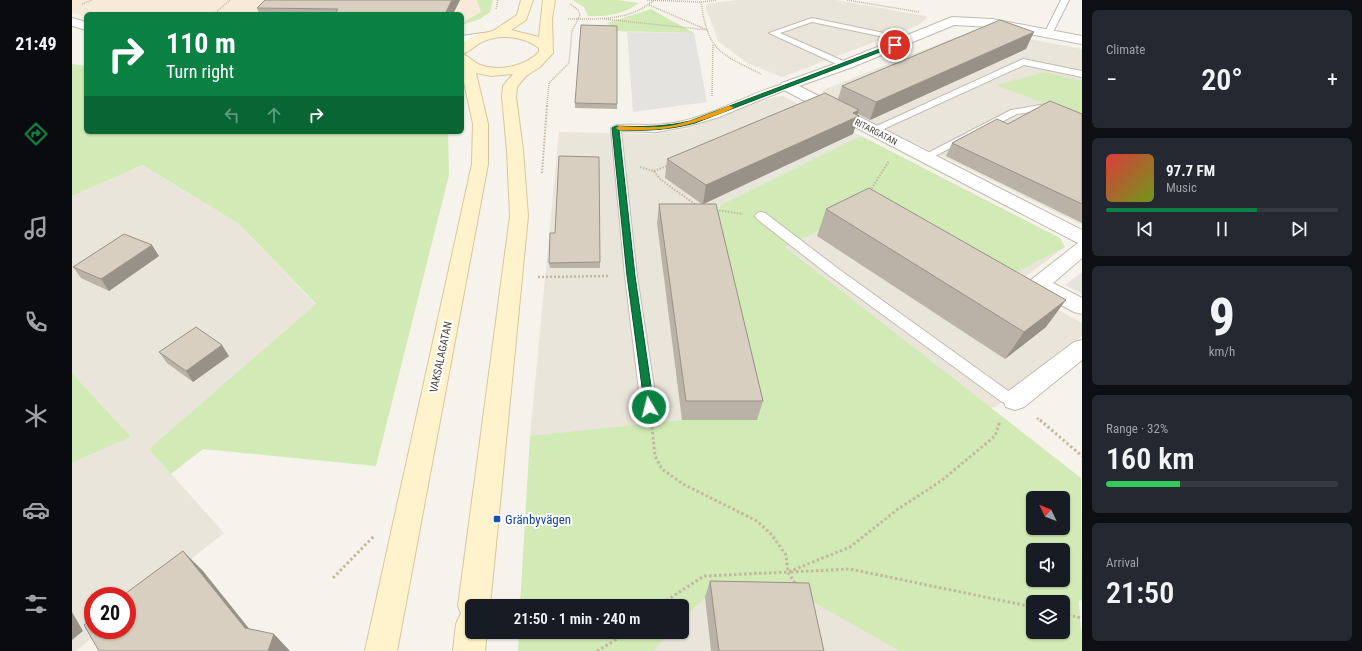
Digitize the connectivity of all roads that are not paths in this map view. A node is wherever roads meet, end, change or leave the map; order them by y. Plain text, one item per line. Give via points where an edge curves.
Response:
1 (527, 0) edge
2 (549, 0) edge
3 (1065, 0) edge
4 (72, 22) edge
5 (84, 25) edge
6 (1048, 34) junction
7 (489, 36) junction
8 (464, 40) edge
9 (908, 40) junction
10 (1082, 40) edge
11 (464, 55) edge
12 (540, 56) junction
13 (464, 59) edge
14 (464, 61) edge
15 (845, 65) junction
16 (1082, 74) edge
17 (787, 86) junction
18 (1082, 121) edge
19 (873, 130) junction
20 (925, 157) junction
21 (761, 216) road end
22 (1082, 238) edge
23 (1082, 248) edge
24 (1082, 308) edge
25 (1082, 348) edge
26 (1011, 399) joint
27 (649, 407) road end
28 (475, 599) edge
29 (470, 639) edge
30 (381, 651) edge
31 (469, 651) edge

1 - 7 main road via 522,17
2 - 12 main road
3 - 6 lane
4 - 5 street
6 - 9 street via 978,22 952,21
6 - 10 street
7 - 8 street
7 - 11 main road via 467,45
7 - 12 main road via 526,37 541,43
9 - 15 street
9 - 15 lane via 812,20 773,33
12 - 13 main road via 512,71 474,68
12 - 28 main road via 510,86 519,216
14 - 30 main road, VAKSALAGATAN via 481,115 483,139 480,164
15 - 17 street
16 - 19 lane via 1023,62
17 - 19 street, RITARGATAN
17 - 27 lane via 712,115 670,127 616,128 631,276
18 - 20 lane via 1046,107 1014,112
19 - 20 street, RITARGATAN
20 - 22 street, RITARGATAN
21 - 26 lane via 835,273
23 - 24 street via 1039,284
25 - 26 street
29 - 31 main road

